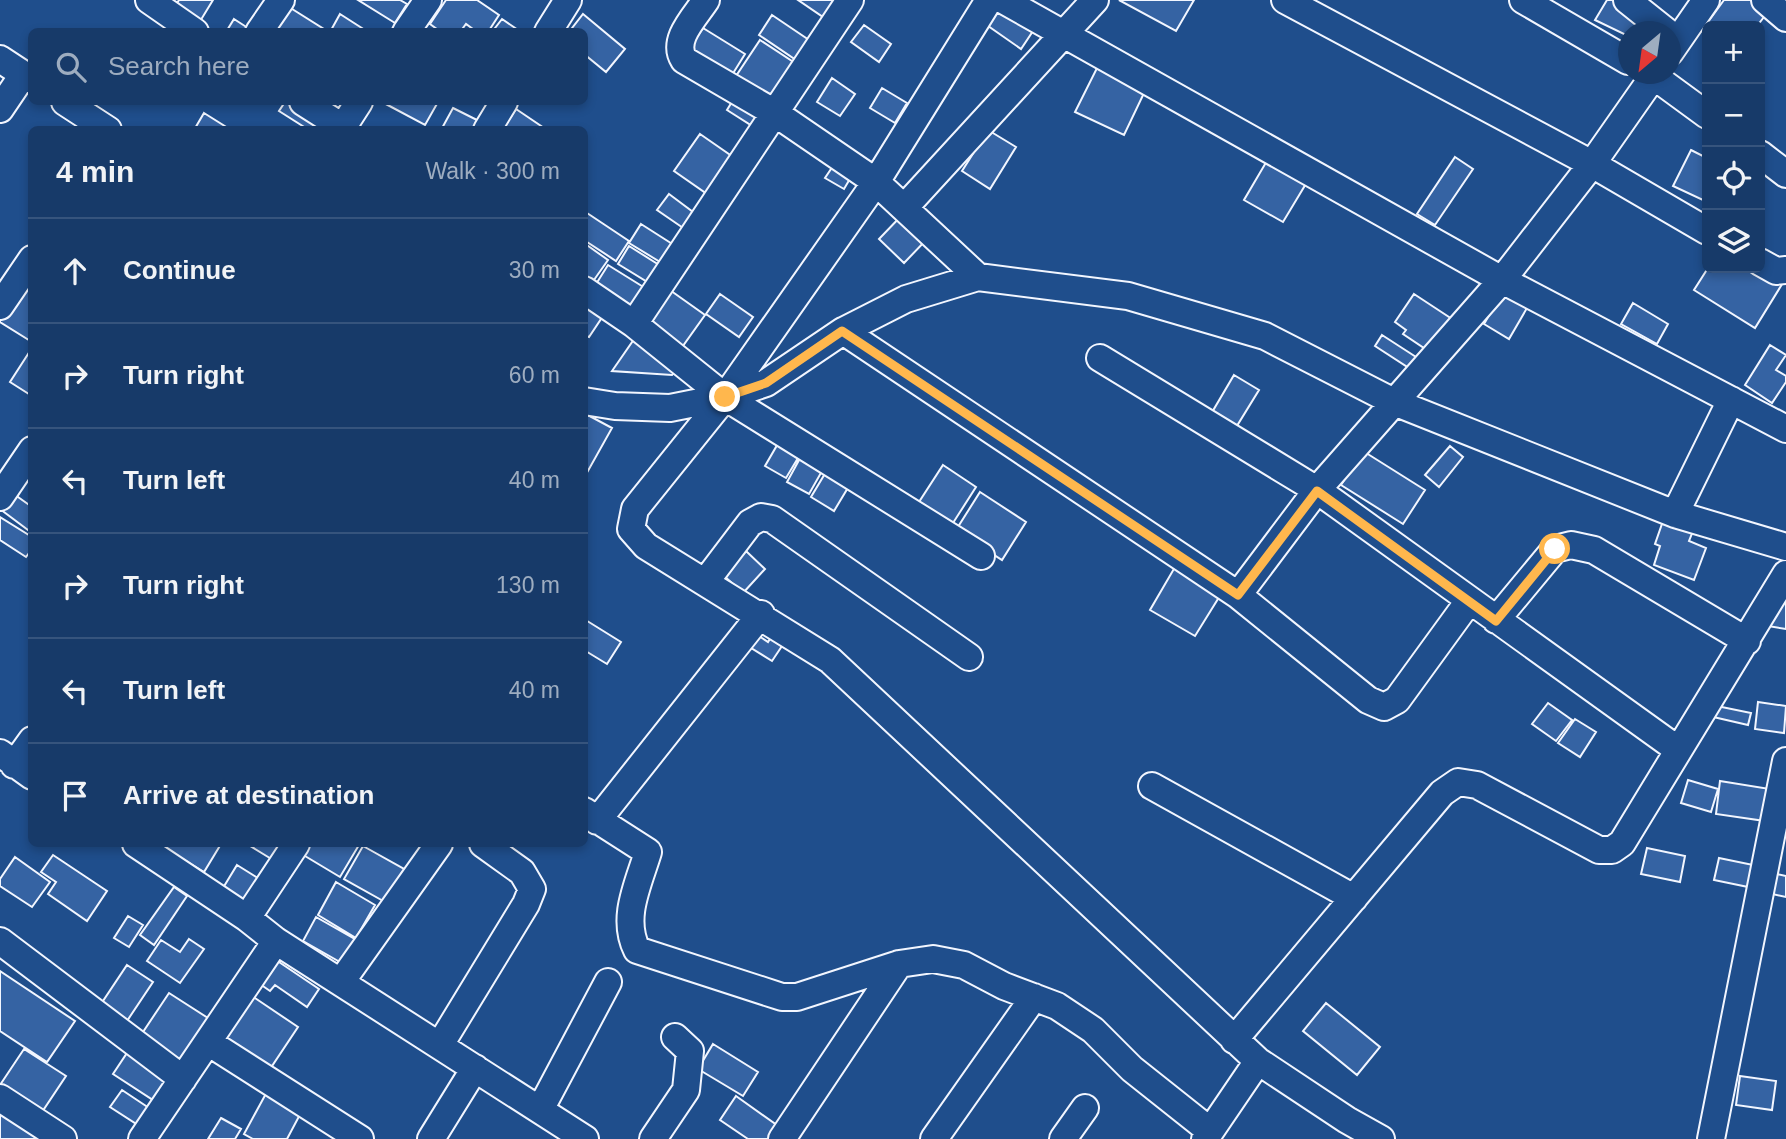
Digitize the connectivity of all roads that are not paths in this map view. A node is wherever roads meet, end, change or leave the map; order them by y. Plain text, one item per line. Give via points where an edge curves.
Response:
1 (149, 0) edge
2 (281, 0) edge
3 (428, 0) edge
4 (568, 0) edge
5 (706, 0) edge
6 (850, 0) edge
7 (989, 0) edge
8 (1003, 0) edge
9 (1095, 0) edge
10 (1285, 0) edge
11 (1524, 0) edge
12 (1628, 0) edge
13 (1706, 0) edge
14 (1765, 0) edge
15 (1786, 18) edge
16 (1652, 21) edge
17 (189, 28) edge
18 (262, 28) edge
19 (409, 28) edge
20 (550, 28) edge
21 (1681, 29) edge
22 (1064, 32) junction
23 (1618, 55) edge
24 (0, 59) edge
25 (27, 77) edge
26 (1646, 84) edge
27 (1666, 84) edge
28 (70, 105) edge
29 (308, 105) edge
30 (357, 105) edge
31 (502, 105) edge
32 (0, 109) edge
33 (1702, 111) edge
34 (775, 113) junction
35 (102, 126) edge
36 (340, 126) edge
37 (344, 126) edge
38 (489, 126) edge
39 (1765, 158) edge
40 (1592, 163) junction
41 (1786, 174) edge
42 (876, 182) junction
43 (904, 208) junction
44 (1702, 228) edge
45 (28, 265) edge
46 (1765, 265) edge
47 (1786, 270) edge
48 (978, 277) junction
49 (1502, 281) junction
50 (588, 293) edge
51 (0, 306) edge
52 (634, 324) junction
53 (842, 331) junction
54 (1100, 358) dead end
55 (725, 397) junction
56 (1731, 400) junction
57 (588, 402) edge
58 (1394, 402) junction
59 (1786, 429) edge
60 (16, 460) edge
61 (1317, 491) junction
62 (0, 497) edge
63 (1675, 514) junction
64 (1786, 547) edge
65 (981, 556) dead end
66 (1786, 574) edge
67 (706, 581) junction
68 (1238, 595) junction
69 (1469, 601) junction
70 (761, 614) junction
71 (1496, 621) junction
72 (1747, 641) junction
73 (969, 657) dead end
74 (28, 746) edge
75 (1677, 749) junction
76 (1786, 761) edge
77 (15, 765) edge
78 (1152, 786) dead end
79 (591, 816) edge
80 (148, 847) edge
81 (294, 847) edge
82 (437, 847) edge
83 (487, 847) edge
84 (1775, 870) edge
85 (1354, 898) junction
86 (247, 918) junction
87 (276, 941) junction
88 (0, 942) edge
89 (898, 964) junction
90 (341, 982) junction
91 (608, 982) dead end
92 (1034, 997) junction
93 (675, 1037) dead end
94 (1234, 1040) junction
95 (208, 1042) junction
96 (440, 1045) junction
97 (1258, 1061) junction
98 (475, 1068) junction
99 (183, 1079) junction
100 (0, 1098) edge
101 (1085, 1108) dead end
102 (540, 1110) junction
103 (1341, 1130) edge
104 (1207, 1135) edge
105 (63, 1139) edge
106 (142, 1139) edge
107 (360, 1139) edge
108 (431, 1139) edge
109 (585, 1139) edge
110 (653, 1139) edge
111 (782, 1139) edge
112 (934, 1139) edge
113 (1063, 1139) edge
114 (1381, 1139) edge
115 (1711, 1139) edge

1 - 17 street
2 - 18 street
3 - 19 street
4 - 20 street
5 - 34 street via 680,41 684,60
6 - 34 street
7 - 42 street
8 - 22 street
9 - 22 street
10 - 40 street
11 - 23 street
12 - 16 street
13 - 21 street
14 - 15 street
22 - 43 street
22 - 49 street
24 - 25 street
25 - 32 street
26 - 40 street
27 - 33 street
28 - 35 street
29 - 36 street
30 - 37 street
31 - 38 street
34 - 42 street
34 - 52 street
39 - 41 street
40 - 44 street
40 - 49 street
42 - 43 street
42 - 55 street
43 - 48 street
45 - 51 street
46 - 47 street
48 - 53 street via 906,299
48 - 58 street via 1128,296 1265,336
49 - 56 street
49 - 58 street
50 - 52 street
52 - 55 street
53 - 55 street via 766,383
53 - 68 street
54 - 61 street
55 - 57 street via 670,408
55 - 65 street
55 - 67 street via 635,509 631,529 646,546
56 - 59 street
56 - 63 street
58 - 61 street
58 - 63 street
60 - 62 street
61 - 68 street
61 - 69 street
63 - 64 street
66 - 72 street
67 - 70 street
67 - 73 street via 750,523 761,517 772,519
68 - 69 street via 1368,700 1384,706 1397,700
69 - 71 street
70 - 79 street
70 - 94 street via 830,660
71 - 72 street via 1555,549 1571,545 1594,550
71 - 75 street
72 - 75 street
74 - 77 street
75 - 85 street via 1622,843 1612,850 1599,850 1476,785 1458,782 1442,793
76 - 84 street
78 - 85 street
79 - 89 street via 648,852 629,915 630,936 637,950 782,997 797,997
80 - 86 street
81 - 86 street
82 - 90 street
83 - 96 street via 522,872 532,889
84 - 115 street
85 - 94 street
86 - 87 street
87 - 90 street
87 - 95 street
88 - 99 street
89 - 92 street via 933,959 964,965
89 - 111 street
90 - 96 street
91 - 102 street
92 - 104 street via 1093,1030
92 - 112 street
93 - 110 street via 690,1051 685,1090
94 - 97 street
95 - 99 street
95 - 107 street
96 - 98 street
97 - 103 street
97 - 104 street
98 - 102 street
98 - 108 street
99 - 106 street
100 - 105 street
101 - 113 street
102 - 109 street
103 - 114 street

